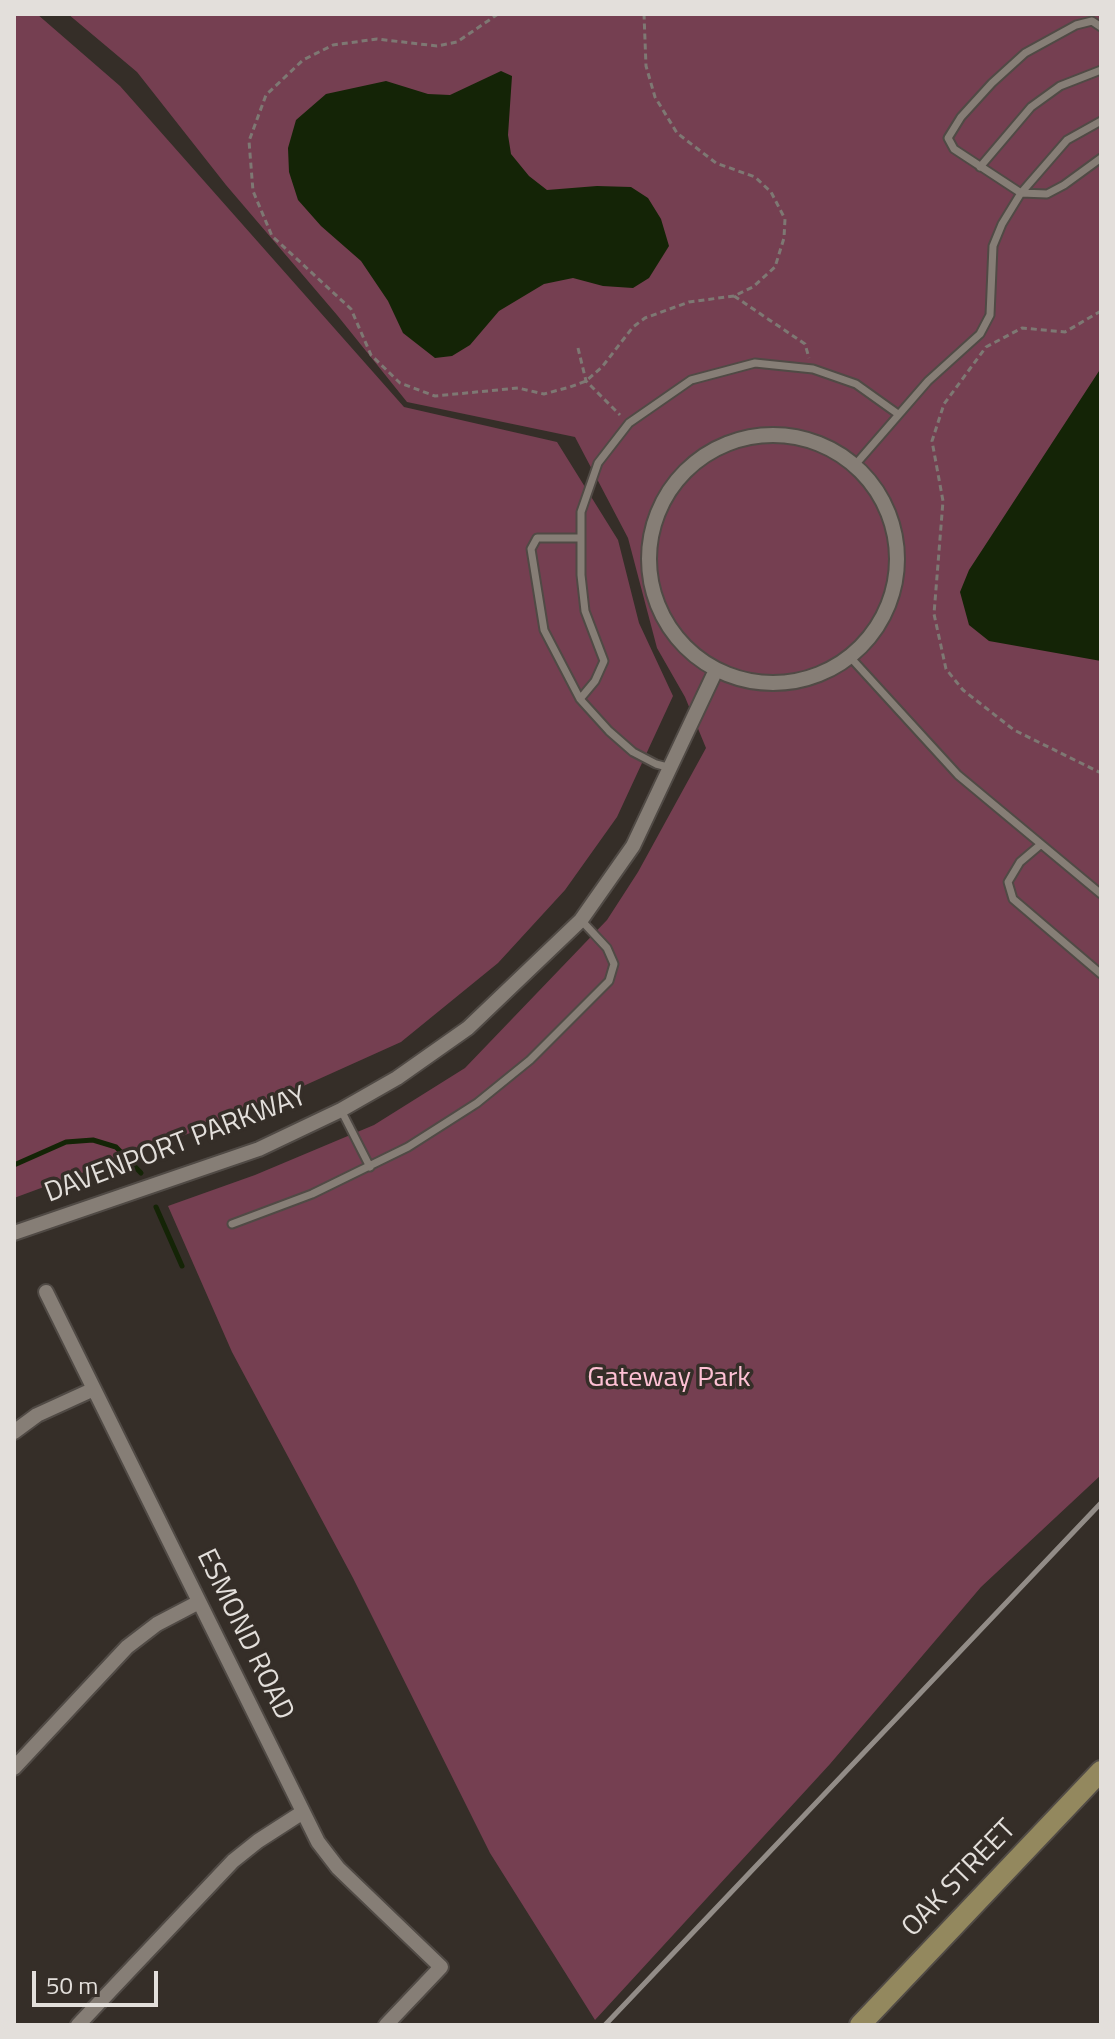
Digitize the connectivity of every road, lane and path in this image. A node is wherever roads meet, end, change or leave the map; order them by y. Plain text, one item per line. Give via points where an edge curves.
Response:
1 (498, 14) edge
2 (644, 14) edge
3 (1101, 27) edge
4 (1101, 70) edge
5 (1101, 121) edge
6 (1101, 158) edge
7 (980, 167) junction
8 (1021, 193) junction
9 (734, 296) junction
10 (1101, 311) edge
11 (578, 348) dead end
12 (813, 369) junction
13 (586, 381) junction
14 (898, 414) junction
15 (629, 423) junction
16 (855, 465) junction
17 (581, 538) junction
18 (851, 658) junction
19 (716, 670) junction
20 (580, 699) junction
21 (671, 768) junction
22 (1101, 773) edge
23 (1040, 845) junction
24 (1101, 894) edge
25 (581, 920) junction
26 (1101, 974) edge
27 (341, 1110) junction
28 (370, 1167) junction
29 (232, 1224) dead end
30 (14, 1233) edge
31 (46, 1292) dead end
32 (94, 1389) junction
33 (14, 1432) edge
34 (199, 1602) junction
35 (14, 1768) edge
36 (1101, 1771) edge
37 (303, 1812) junction
38 (78, 2025) edge
39 (386, 2025) edge
40 (860, 2025) edge

1 - 13 path via 457,42 437,46 377,39 333,45 303,60 266,95 249,141 253,191 272,236 351,309 371,355 400,383 435,396 518,388 544,394
2 - 9 path via 646,66 655,97 677,133 716,163 755,177 771,192 785,219 775,267
3 - 7 lane via 1092,21 1076,25 1025,53 961,117 948,138 954,149
4 - 7 lane via 1060,86 1031,107
5 - 8 lane via 1067,140
6 - 8 lane via 1047,194
7 - 8 lane
8 - 14 lane via 993,246 990,315 980,334
9 - 12 path via 805,344
9 - 13 path via 689,302 645,318
10 - 22 path via 1065,332 1022,328 986,347 944,404 932,441 943,501 934,614 946,669 963,690 1014,730
11 - 13 path
12 - 14 lane via 856,384
12 - 15 lane via 755,363 691,380
13 - 15 path
14 - 16 lane
15 - 17 lane via 598,463 581,512
16 - 18 street via 879,493 894,526 898,562 892,598 876,631
16 - 19 street via 830,448 772,434 714,449 670,489 649,545 657,604 671,631
17 - 20 lane via 585,611 604,661
17 - 20 lane via 537,538 531,549 544,630
18 - 19 street via 800,682 743,681
18 - 23 lane via 958,775
19 - 21 street, DAVENPORT PARKWAY
20 - 21 lane via 633,752
21 - 25 street, DAVENPORT PARKWAY via 633,846
23 - 24 lane
23 - 26 lane via 1020,862 1008,882 1013,899
25 - 27 street, DAVENPORT PARKWAY via 468,1028
25 - 28 lane via 607,948 614,964 609,981 487,1095
27 - 28 lane
27 - 30 street, DAVENPORT PARKWAY via 259,1149
28 - 29 lane
31 - 32 street, ESMOND ROAD
32 - 33 street via 37,1415
32 - 34 street, ESMOND ROAD
34 - 35 street via 127,1647
34 - 37 street, ESMOND ROAD
36 - 40 street, OAK STREET
37 - 38 street via 233,1861
37 - 39 street, ESMOND ROAD via 338,1868 441,1967

